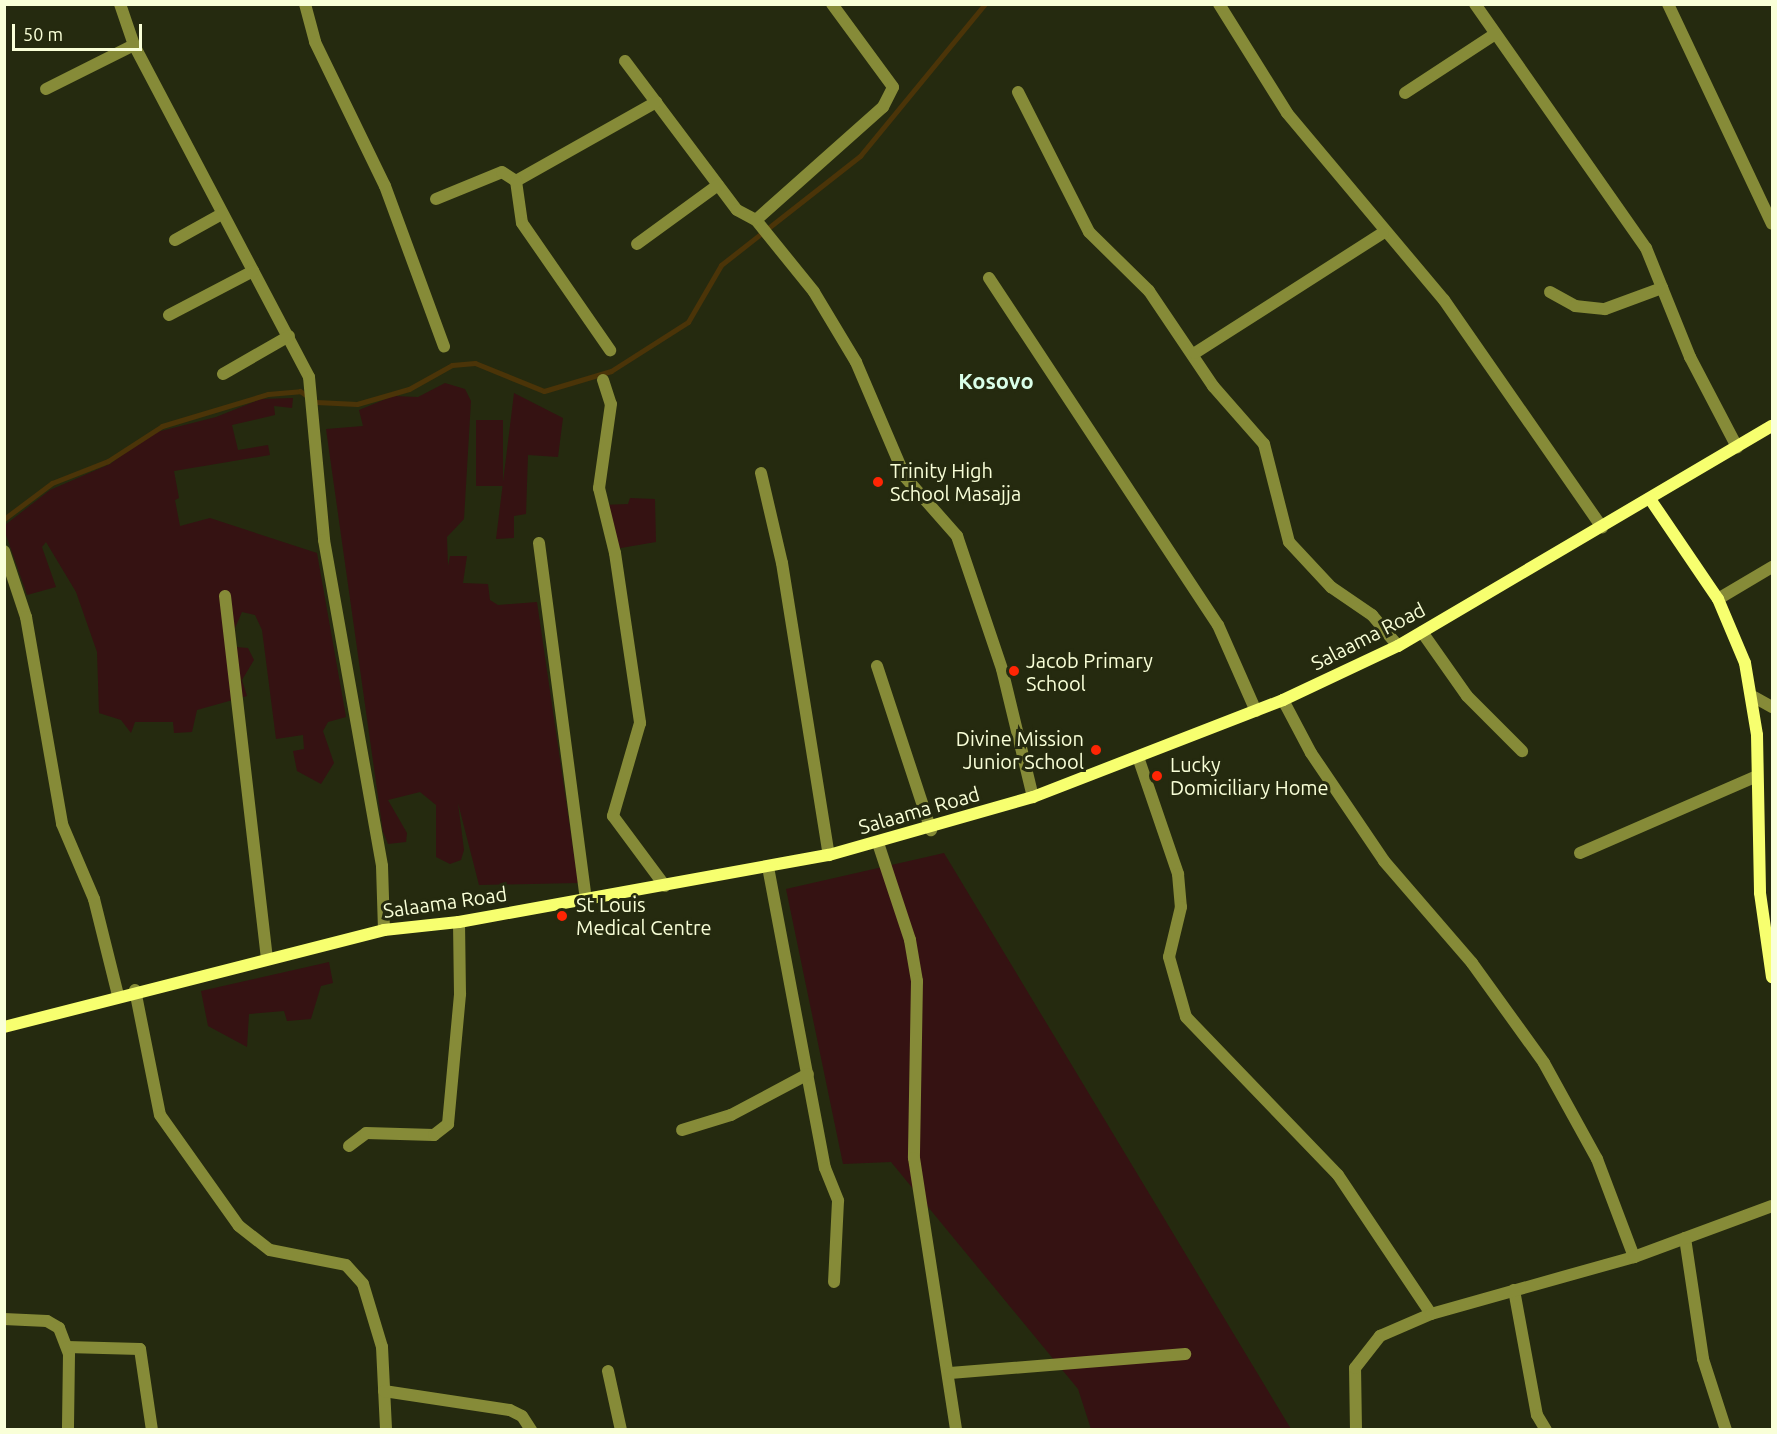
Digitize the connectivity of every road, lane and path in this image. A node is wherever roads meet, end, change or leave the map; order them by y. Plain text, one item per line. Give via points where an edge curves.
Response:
1 (120, 4) edge
2 (305, 4) edge
3 (832, 4) edge
4 (1219, 4) edge
5 (1474, 4) edge
6 (1668, 4) edge
7 (1495, 34) junction
8 (134, 45) junction
9 (625, 61) dead end
10 (46, 89) dead end
11 (1018, 92) dead end
12 (1405, 93) dead end
13 (656, 102) junction
14 (516, 181) junction
15 (718, 185) junction
16 (436, 199) dead end
17 (222, 214) junction
18 (759, 224) junction
19 (1773, 224) edge
20 (1383, 233) junction
21 (175, 240) dead end
22 (637, 244) dead end
23 (253, 271) junction
24 (989, 278) dead end
25 (1662, 288) junction
26 (1550, 292) dead end
27 (169, 315) dead end
28 (289, 336) junction
29 (444, 346) dead end
30 (610, 350) dead end
31 (1196, 354) junction
32 (223, 374) dead end
33 (603, 380) dead end
34 (1773, 426) edge
35 (1737, 447) junction
36 (761, 473) dead end
37 (1650, 499) junction
38 (1602, 527) junction
39 (539, 543) dead end
40 (4, 551) edge
41 (1773, 567) edge
42 (225, 596) dead end
43 (1718, 599) junction
44 (1422, 632) junction
45 (1398, 646) junction
46 (877, 666) dead end
47 (1754, 697) junction
48 (1283, 700) junction
49 (1773, 706) edge
50 (1256, 711) junction
51 (1522, 752) dead end
52 (1138, 757) junction
53 (1757, 776) junction
54 (1033, 797) junction
55 (931, 830) junction
56 (878, 843) junction
57 (1580, 853) dead end
58 (829, 855) junction
59 (768, 867) junction
60 (665, 886) junction
61 (586, 900) junction
62 (459, 922) junction
63 (384, 930) junction
64 (267, 958) junction
65 (1773, 977) edge
66 (135, 990) junction
67 (118, 995) junction
68 (4, 1027) edge
69 (808, 1074) junction
70 (682, 1130) dead end
71 (349, 1146) dead end
72 (1773, 1206) edge
73 (1685, 1238) junction
74 (1634, 1257) junction
75 (834, 1282) dead end
76 (1514, 1290) junction
77 (1431, 1314) junction
78 (4, 1319) edge
79 (67, 1347) junction
80 (1185, 1354) dead end
81 (608, 1371) dead end
82 (950, 1373) junction
83 (384, 1391) junction
84 (68, 1430) edge
85 (152, 1430) edge
86 (386, 1430) edge
87 (531, 1430) edge
88 (621, 1430) edge
89 (956, 1430) edge
90 (1356, 1430) edge
91 (1546, 1430) edge
92 (1726, 1430) edge

1 - 8 street
2 - 29 street via 315,42 385,186
3 - 18 street via 893,87 883,107
4 - 20 street via 1287,113
5 - 7 street
6 - 19 street
7 - 12 street
7 - 25 street via 1642,242
8 - 10 street
8 - 17 street
9 - 13 street
11 - 31 street via 1089,231 1149,291
13 - 14 street
13 - 15 street
14 - 16 street via 502,172
14 - 30 street via 522,224
15 - 18 street via 737,210
15 - 22 street
17 - 21 street
17 - 23 street
18 - 54 street via 814,292 856,362 910,485 957,536 996,650
20 - 31 street
20 - 38 street via 1444,300
23 - 27 street
23 - 28 street
24 - 50 street via 1218,625
25 - 26 street via 1605,309 1575,306
25 - 35 street via 1690,357
28 - 32 street
28 - 63 street via 309,377 324,540 382,866
31 - 45 street via 1213,386 1264,444 1289,542 1331,586 1372,615
33 - 60 street via 611,404 599,488 615,554 640,723 613,816
34 - 35 main road, Salaama Road
35 - 37 main road, Salaama Road
36 - 58 street via 782,563
37 - 38 main road, Salaama Road
37 - 43 main road
38 - 44 main road, Salaama Road
39 - 61 street
40 - 67 street via 26,617 62,824 94,899
41 - 43 street
42 - 64 street
43 - 47 main road
44 - 45 main road, Salaama Road
44 - 51 street via 1467,696
45 - 48 main road, Salaama Road
46 - 55 street
47 - 49 street
47 - 53 main road
48 - 50 main road, Salaama Road
48 - 74 street via 1311,753 1384,861 1465,954 1544,1063 1597,1159
50 - 52 main road, Salaama Road
52 - 54 main road, Salaama Road
52 - 77 street via 1178,874 1181,907 1169,957 1186,1017 1338,1174
53 - 57 street
53 - 65 main road via 1760,893
54 - 55 main road, Salaama Road
55 - 56 main road, Salaama Road
56 - 58 main road, Salaama Road
56 - 82 street via 910,940 917,981 914,1158
58 - 59 main road, Salaama Road
59 - 60 main road, Salaama Road
59 - 69 street
60 - 61 main road, Salaama Road
61 - 62 main road, Salaama Road
62 - 63 main road, Salaama Road
62 - 71 street via 460,994 448,1124 434,1135 366,1133
63 - 64 main road, Salaama Road
64 - 66 main road, Salaama Road
66 - 67 main road, Salaama Road
66 - 83 street via 160,1115 253,1240 288,1256 355,1271 382,1347
67 - 68 main road, Salaama Road
69 - 70 street via 731,1115
69 - 75 street via 825,1168 838,1201
72 - 73 street
73 - 74 street
73 - 92 street via 1702,1353
74 - 76 street
76 - 77 street
76 - 91 street via 1537,1415
77 - 90 street via 1380,1336 1361,1357 1354,1380
78 - 79 street via 55,1324
79 - 84 street
79 - 85 street via 140,1349
80 - 82 street
81 - 88 street
82 - 89 street
83 - 86 street
83 - 87 street via 510,1410 522,1416

